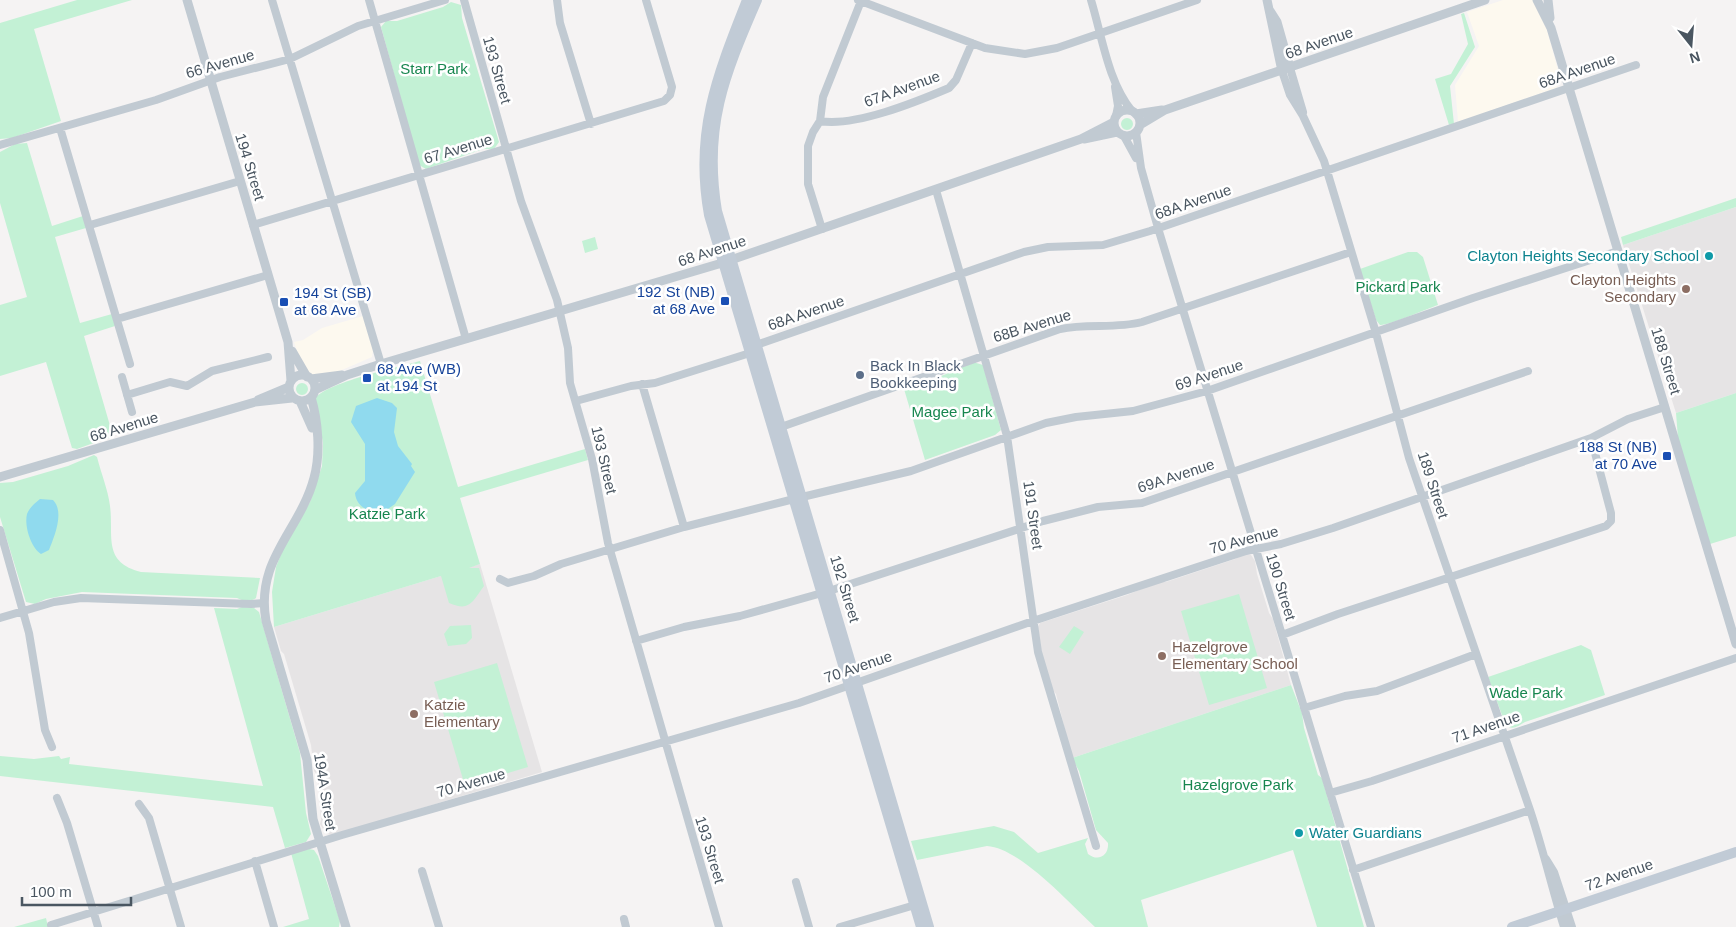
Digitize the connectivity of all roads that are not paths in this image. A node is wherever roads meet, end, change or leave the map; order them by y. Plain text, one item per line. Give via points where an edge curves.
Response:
1 (187, 0) edge
2 (272, 0) edge
3 (369, 0) edge
4 (445, 0) edge
5 (464, 0) edge
6 (557, 0) edge
7 (646, 0) edge
8 (747, 0) edge
9 (757, 0) edge
10 (1091, 0) edge
11 (1197, 0) edge
12 (1486, 0) edge
13 (1537, 0) edge
14 (1548, 0) edge
15 (860, 1) edge
16 (1268, 4) edge
17 (374, 21) junction
18 (1552, 28) junction
19 (1101, 33) junction
20 (972, 43) junction
21 (290, 59) junction
22 (1636, 65) dead end
23 (1286, 70) junction
24 (1114, 78) junction
25 (210, 80) junction
26 (1570, 88) junction
27 (1165, 110) junction
28 (1134, 113) junction
29 (1115, 119) junction
30 (820, 121) junction
31 (591, 124) junction
32 (60, 128) junction
33 (1138, 128) junction
34 (1121, 134) junction
35 (1081, 139) junction
36 (0, 145) edge
37 (506, 149) junction
38 (1141, 168) junction
39 (1327, 171) junction
40 (418, 175) junction
41 (240, 181) junction
42 (936, 190) junction
43 (332, 201) junction
44 (90, 225) junction
45 (253, 225) junction
46 (1158, 228) junction
47 (822, 229) junction
48 (1618, 251) junction
49 (1351, 252) junction
50 (726, 262) junction
51 (268, 275) junction
52 (962, 276) junction
53 (1183, 309) junction
54 (559, 312) junction
55 (117, 319) junction
56 (1376, 333) junction
57 (466, 339) junction
58 (288, 342) junction
59 (753, 349) junction
60 (985, 355) junction
61 (268, 357) dead end
62 (130, 364) dead end
63 (381, 364) junction
64 (1528, 371) dead end
65 (348, 374) junction
66 (122, 377) dead end
67 (309, 378) junction
68 (290, 384) junction
69 (642, 384) junction
70 (1207, 391) junction
71 (313, 393) junction
72 (127, 395) junction
73 (296, 399) junction
74 (576, 401) junction
75 (256, 402) junction
76 (1665, 407) junction
77 (132, 412) dead end
78 (1398, 415) junction
79 (781, 427) junction
80 (1007, 436) junction
81 (1591, 438) junction
82 (317, 440) junction
83 (1232, 472) junction
84 (0, 477) edge
85 (798, 498) junction
86 (1422, 498) junction
87 (684, 527) junction
88 (1021, 527) junction
89 (0, 530) edge
90 (1255, 549) junction
91 (610, 550) junction
92 (1449, 578) junction
93 (500, 579) dead end
94 (826, 592) junction
95 (264, 603) junction
96 (24, 611) junction
97 (0, 618) edge
98 (1033, 621) junction
99 (1282, 635) junction
100 (636, 641) junction
101 (1736, 644) edge
102 (1476, 654) junction
103 (1736, 658) edge
104 (853, 683) junction
105 (1304, 708) junction
106 (1504, 735) junction
107 (664, 742) junction
108 (52, 747) dead end
109 (1330, 793) junction
110 (57, 798) dead end
111 (139, 804) dead end
112 (1530, 810) junction
113 (319, 842) junction
114 (1096, 846) dead end
115 (1736, 852) edge
116 (255, 861) junction
117 (1353, 870) junction
118 (422, 871) dead end
119 (796, 882) dead end
120 (169, 888) junction
121 (915, 904) junction
122 (1563, 910) junction
123 (94, 912) junction
124 (51, 925) dead end
125 (98, 927) edge
126 (181, 927) edge
127 (274, 927) edge
128 (346, 927) edge
129 (439, 927) edge
130 (719, 927) edge
131 (809, 927) edge
132 (840, 927) edge
133 (921, 927) edge
134 (929, 927) edge
135 (1371, 927) edge
136 (1512, 927) edge
137 (1564, 927) edge
138 (1572, 927) edge

1 - 25 street, 194 Street
2 - 21 street
3 - 17 street
4 - 17 street, 66 Avenue
5 - 37 street, 193 Street
6 - 31 street via 560,23
7 - 31 street, 67 Avenue via 670,78 670,96 656,104
8 - 50 main road via 718,75 706,128 706,201
9 - 50 main road via 724,80 714,124 712,181
10 - 19 street
11 - 19 street
12 - 23 street, 68 Avenue
13 - 18 street, 188 Street
14 - 18 street, 188 Street
15 - 20 street
15 - 30 street via 823,97
16 - 23 street, 189 Street via 1277,22
17 - 21 street, 66 Avenue
17 - 40 street
18 - 26 street, 188 Street
19 - 20 street via 1051,50 1030,53 999,51
19 - 24 street
20 - 30 street, 67A Avenue via 956,80 949,88 861,118 831,123
21 - 25 street, 66 Avenue
21 - 43 street
22 - 26 street, 68A Avenue
23 - 27 street, 68 Avenue
23 - 39 street, 189 Street
24 - 28 street via 1125,103
24 - 29 street via 1118,106
25 - 32 street, 66 Avenue via 156,100
25 - 41 street, 194 Street
26 - 39 street, 68A Avenue
26 - 48 street, 188 Street
27 - 28 street, 68 Avenue
27 - 33 street, 68 Avenue
28 - 29 street, 68 Avenue via 1124,110
28 - 33 street
29 - 34 street
29 - 35 street, 68 Avenue
30 - 47 street via 810,139 807,159 808,184
31 - 37 street, 67 Avenue
32 - 36 street, 66 Avenue
32 - 44 street
33 - 34 street, 68 Avenue
33 - 38 street, 190 Street
34 - 35 street, 68 Avenue
34 - 38 street, 190 Street
35 - 42 street, 68 Avenue
37 - 40 street, 67 Avenue
37 - 54 street, 193 Street
38 - 46 street, 190 Street
39 - 46 street, 68A Avenue
39 - 49 street, 189 Street
40 - 43 street, 67 Avenue
40 - 57 street
41 - 44 street
41 - 45 street, 194 Street
42 - 47 street, 68 Avenue
42 - 52 street, 191 Street
43 - 45 street, 67 Avenue
43 - 63 street
44 - 55 street
45 - 51 street, 194 Street
46 - 52 street, 68A Avenue via 1103,245 1048,247 1024,252
46 - 53 street, 190 Street
47 - 50 street, 68 Avenue
48 - 56 street, 69 Avenue
48 - 76 street, 188 Street
49 - 53 street, 68B Avenue
49 - 56 street, 189 Street
50 - 54 street, 68 Avenue
50 - 59 main road, 192 Street
51 - 55 street
51 - 58 street, 194 Street
52 - 59 street, 68A Avenue
52 - 60 street, 191 Street
53 - 60 street, 68B Avenue via 1124,326 1071,327
53 - 70 street, 190 Street
54 - 57 street, 68 Avenue
54 - 74 street, 193 Street via 567,340 569,372
55 - 62 street
56 - 70 street, 69 Avenue
56 - 78 street, 189 Street
57 - 63 street, 68 Avenue
58 - 67 street, 194 Street
58 - 68 street, 194 Street
59 - 69 street, 68A Avenue
59 - 79 main road, 192 Street
59 - 85 main road, 192 Street via 771,421
60 - 79 street, 68B Avenue
60 - 80 street, 191 Street
61 - 72 street via 212,371 187,386 170,382
63 - 65 street, 68 Avenue
64 - 78 street, 69A Avenue
65 - 67 street, 68 Avenue
65 - 71 street, 68 Avenue
66 - 72 street
67 - 68 street via 297,376
67 - 71 street
68 - 73 street
68 - 75 street, 68 Avenue
69 - 74 street, 68A Avenue
69 - 87 street
70 - 80 street, 69 Avenue via 1133,412 1046,423
70 - 83 street, 190 Street
71 - 73 street via 306,401
71 - 82 street
72 - 77 street
73 - 75 street, 68 Avenue
73 - 82 street
74 - 91 street, 193 Street via 592,459
75 - 84 street, 68 Avenue
76 - 81 street, 70 Avenue via 1628,419
76 - 101 street, 188 Street
78 - 83 street, 69A Avenue
78 - 86 street, 189 Street
79 - 85 main road, 192 Street
80 - 85 street, 69 Avenue via 903,473
80 - 88 street, 191 Street
81 - 86 street, 70 Avenue
81 - 92 street via 1604,481 1611,521 1606,526
82 - 95 street via 314,478 272,560
83 - 88 street, 69A Avenue via 1142,503 1098,507
83 - 90 street, 190 Street
85 - 87 street, 69 Avenue
85 - 94 main road, 192 Street
85 - 94 main road, 192 Street via 825,576
86 - 90 street, 70 Avenue via 1302,538
86 - 92 street, 189 Street
87 - 91 street, 69 Avenue
88 - 94 street, 69A Avenue
88 - 98 street, 191 Street
89 - 96 street
90 - 98 street, 70 Avenue
90 - 99 street, 190 Street
91 - 93 street, 69 Avenue via 508,583
91 - 100 street, 193 Street
92 - 99 street
92 - 102 street, 189 Street
94 - 100 street, 69A Avenue
94 - 104 main road, 192 Street
95 - 96 street via 81,598
95 - 113 street, 194A Street via 307,760 310,805
96 - 97 street
96 - 108 street via 45,730
98 - 104 street, 70 Avenue
98 - 114 street, 191 Street via 1042,667
99 - 105 street, 190 Street
100 - 107 street, 193 Street
102 - 105 street via 1377,691
102 - 106 street, 189 Street
103 - 106 street, 71 Avenue
104 - 107 street, 70 Avenue via 799,703
104 - 121 main road, 192 Street
104 - 134 main road, 192 Street
105 - 109 street, 190 Street
106 - 109 street, 71 Avenue
106 - 112 street, 189 Street
107 - 113 street, 70 Avenue
107 - 130 street, 193 Street
109 - 117 street, 190 Street
110 - 123 street
111 - 120 street via 149,818
112 - 117 street
112 - 122 street, 189 Street via 1546,859 1554,872
113 - 116 street, 70 Avenue
113 - 128 street, 194A Street
115 - 122 main road, 72 Avenue
116 - 120 street, 70 Avenue
116 - 127 street
117 - 135 street, 190 Street
118 - 129 street
119 - 131 street
120 - 123 street, 70 Avenue
120 - 126 street
121 - 132 street
121 - 133 main road, 192 Street
122 - 136 main road, 72 Avenue
122 - 137 street, 189 Street
122 - 138 street, 189 Street
123 - 124 street, 70 Avenue
123 - 125 street

